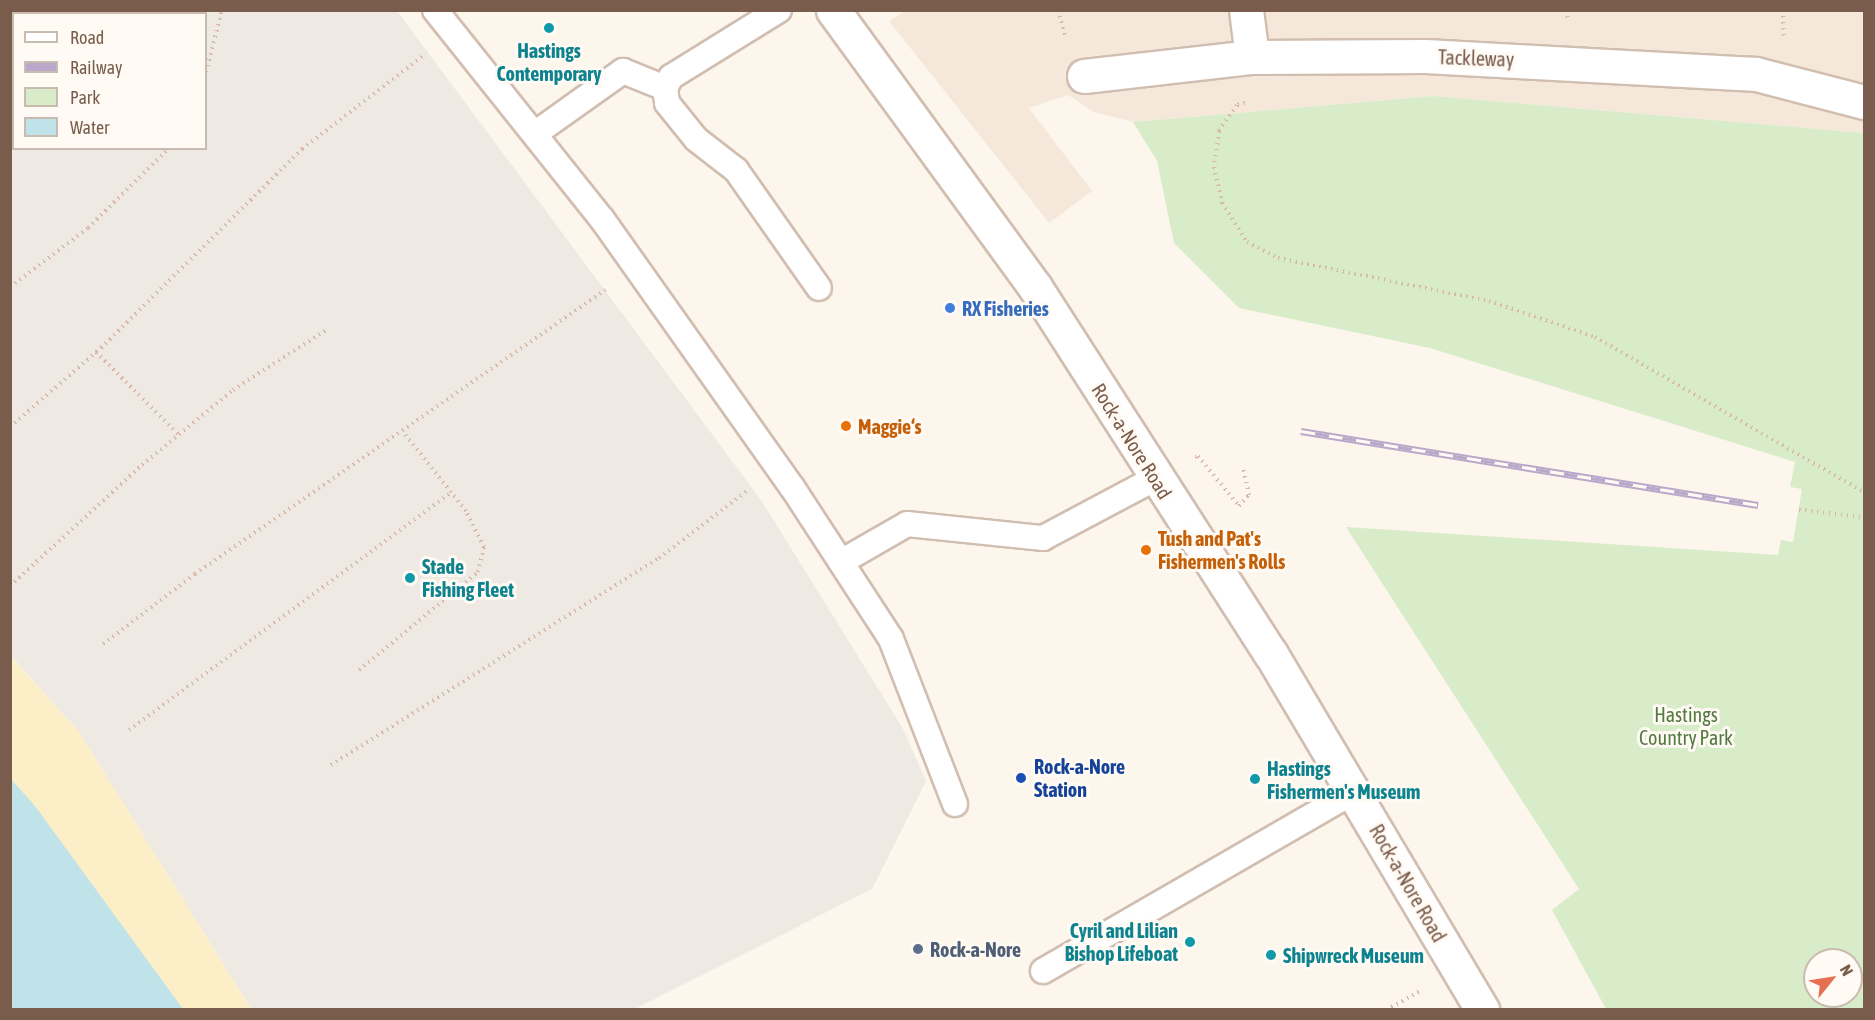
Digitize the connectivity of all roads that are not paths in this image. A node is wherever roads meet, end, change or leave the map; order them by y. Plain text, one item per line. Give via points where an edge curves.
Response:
1 (435, 10) edge
2 (779, 10) edge
3 (833, 10) edge
4 (1246, 10) edge
5 (1252, 57) junction
6 (1084, 76) dead end
7 (665, 88) junction
8 (1864, 102) edge
9 (536, 133) junction
10 (819, 288) dead end
11 (1154, 478) junction
12 (842, 562) junction
13 (1354, 791) junction
14 (955, 804) dead end
15 (1043, 971) dead end
16 (1482, 1010) edge

1 - 9 lane
2 - 7 lane via 671,76
3 - 11 street, Rock-a-Nore Road via 1035,287
4 - 5 street
5 - 6 street, Tackleway
5 - 8 street, Tackleway via 1425,56 1756,74
7 - 9 lane via 622,71
7 - 10 lane via 667,103 696,139 736,170
9 - 12 lane
11 - 12 lane via 1043,538 907,524
11 - 13 street, Rock-a-Nore Road
12 - 14 lane via 891,639
13 - 15 lane
13 - 16 street, Rock-a-Nore Road

